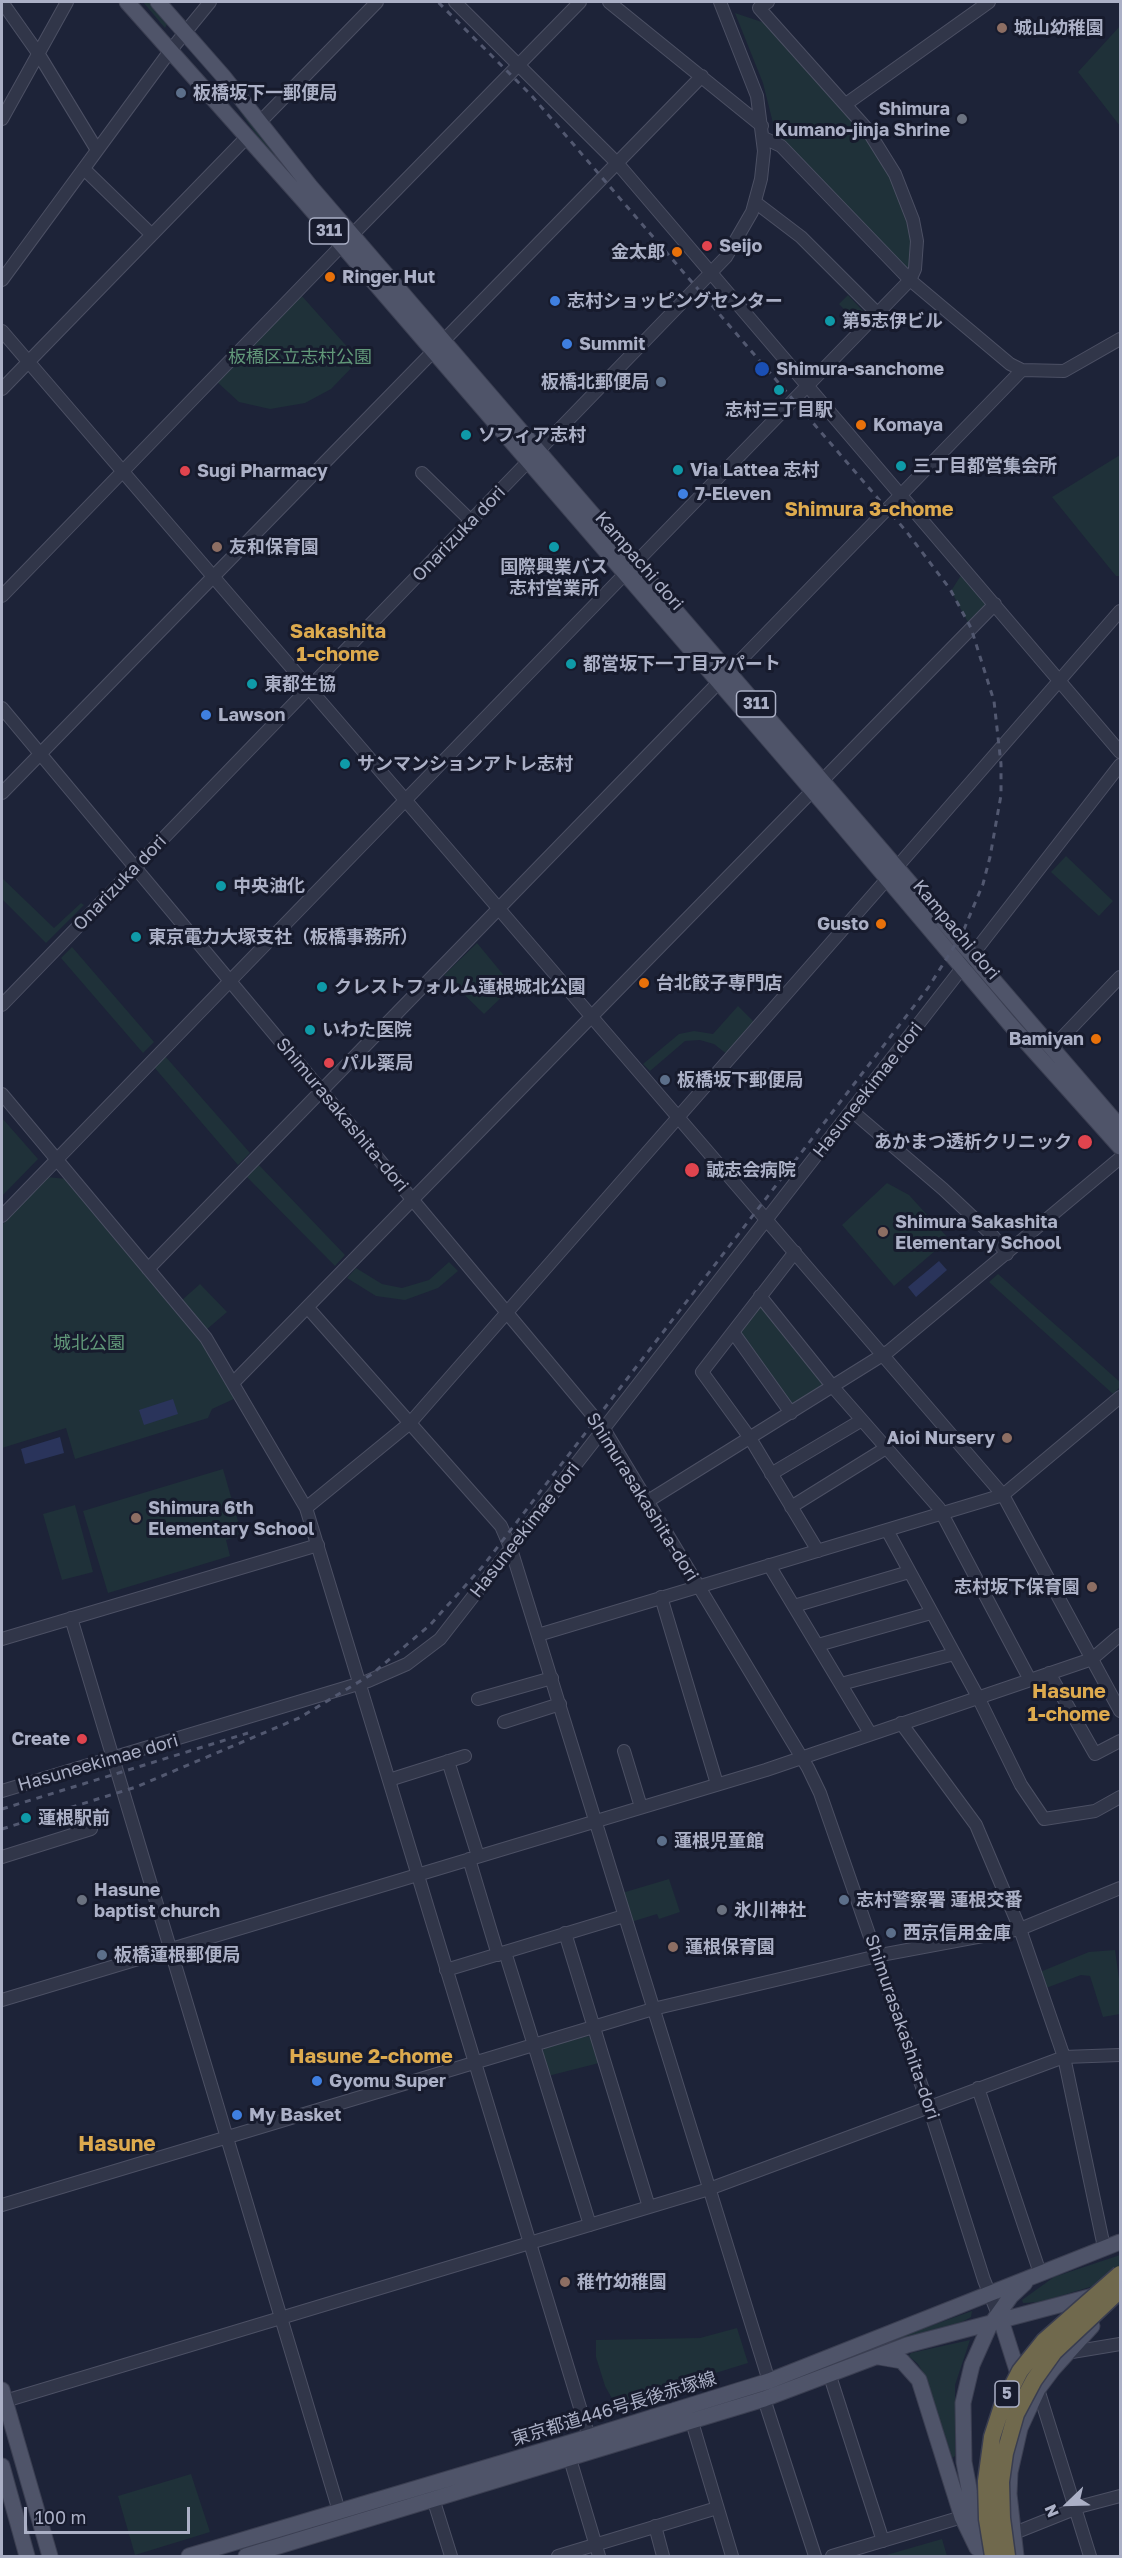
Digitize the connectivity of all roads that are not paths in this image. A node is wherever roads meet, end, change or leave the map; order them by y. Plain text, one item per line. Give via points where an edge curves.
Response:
1 (2, 2) edge
2 (67, 2) edge
3 (127, 2) edge
4 (158, 2) edge
5 (210, 2) edge
6 (377, 2) edge
7 (455, 2) edge
8 (580, 2) edge
9 (609, 2) edge
10 (720, 2) edge
11 (768, 2) edge
12 (989, 2) edge
13 (185, 32) junction
14 (170, 51) junction
15 (38, 53) junction
16 (518, 66) junction
17 (702, 76) junction
18 (846, 104) junction
19 (2, 119) edge
20 (260, 122) junction
21 (763, 132) junction
22 (246, 138) junction
23 (97, 150) junction
24 (618, 164) junction
25 (84, 169) junction
26 (755, 202) junction
27 (151, 234) junction
28 (347, 240) junction
29 (712, 274) junction
30 (2, 280) edge
31 (910, 280) junction
32 (878, 314) junction
33 (2, 331) edge
34 (1120, 339) edge
35 (444, 340) junction
36 (433, 352) junction
37 (27, 361) junction
38 (1022, 370) junction
39 (809, 385) junction
40 (2, 389) edge
41 (534, 456) junction
42 (123, 472) junction
43 (422, 472) dead end
44 (901, 494) junction
45 (466, 516) dead end
46 (635, 563) junction
47 (625, 575) junction
48 (214, 577) junction
49 (2, 596) edge
50 (995, 604) junction
51 (1120, 611) edge
52 (724, 677) junction
53 (1060, 682) junction
54 (309, 688) junction
55 (2, 708) edge
56 (1120, 752) edge
57 (39, 754) junction
58 (1120, 765) edge
59 (817, 786) junction
60 (2, 793) edge
61 (405, 800) junction
62 (135, 868) junction
63 (892, 873) junction
64 (499, 909) junction
65 (974, 954) junction
66 (963, 968) junction
67 (1120, 977) edge
68 (229, 980) junction
69 (2, 1005) edge
70 (592, 1017) junction
71 (1053, 1047) junction
72 (321, 1090) junction
73 (2, 1094) edge
74 (852, 1111) junction
75 (679, 1118) junction
76 (1120, 1127) edge
77 (1120, 1147) edge
78 (1120, 1158) edge
79 (56, 1160) junction
80 (414, 1201) junction
81 (2, 1216) edge
82 (767, 1220) junction
83 (795, 1252) junction
84 (1007, 1254) junction
85 (148, 1269) junction
86 (760, 1296) junction
87 (308, 1308) junction
88 (508, 1313) junction
89 (733, 1332) junction
90 (883, 1355) junction
91 (233, 1383) junction
92 (833, 1387) junction
93 (1120, 1397) edge
94 (791, 1413) junction
95 (862, 1420) junction
96 (410, 1424) junction
97 (604, 1429) junction
98 (750, 1438) junction
99 (886, 1448) junction
100 (771, 1474) junction
101 (1003, 1495) junction
102 (648, 1501) junction
103 (791, 1507) junction
104 (306, 1508) junction
105 (940, 1515) junction
106 (887, 1530) junction
107 (318, 1545) junction
108 (511, 1549) junction
109 (818, 1551) junction
110 (769, 1565) junction
111 (909, 1572) junction
112 (699, 1588) junction
113 (661, 1597) junction
114 (794, 1606) junction
115 (931, 1612) junction
116 (72, 1618) junction
117 (538, 1635) junction
118 (1120, 1635) edge
119 (2, 1639) edge
120 (818, 1645) junction
121 (954, 1654) junction
122 (1092, 1659) junction
123 (1049, 1674) junction
124 (552, 1678) junction
125 (1030, 1680) junction
126 (360, 1684) junction
127 (841, 1684) junction
128 (978, 1697) junction
129 (478, 1699) dead end
130 (560, 1704) junction
131 (1120, 1711) edge
132 (504, 1722) dead end
133 (901, 1723) junction
134 (870, 1733) junction
135 (1120, 1741) edge
136 (624, 1751) dead end
137 (465, 1756) dead end
138 (802, 1758) junction
139 (114, 1759) junction
140 (448, 1761) junction
141 (389, 1780) junction
142 (717, 1784) junction
143 (2, 1791) edge
144 (1120, 1797) edge
145 (641, 1807) junction
146 (595, 1821) junction
147 (91, 1829) dead end
148 (2, 1857) edge
149 (473, 1858) junction
150 (417, 1875) junction
151 (1120, 1888) edge
152 (624, 1916) junction
153 (1020, 1929) junction
154 (565, 1933) junction
155 (170, 1949) junction
156 (502, 1954) junction
157 (877, 1956) junction
158 (446, 1971) junction
159 (2, 2000) edge
160 (653, 2009) junction
161 (594, 2027) junction
162 (536, 2044) junction
163 (1120, 2055) edge
164 (1064, 2057) junction
165 (475, 2063) junction
166 (978, 2088) junction
167 (929, 2107) junction
168 (227, 2137) junction
169 (709, 2189) junction
170 (2, 2205) edge
171 (649, 2207) junction
172 (590, 2225) junction
173 (1120, 2242) edge
174 (530, 2243) junction
175 (1104, 2247) junction
176 (1040, 2272) junction
177 (1120, 2274) edge
178 (1120, 2290) edge
179 (989, 2292) junction
180 (1120, 2299) edge
181 (282, 2317) junction
182 (996, 2318) junction
183 (1120, 2344) edge
184 (1066, 2354) junction
185 (867, 2358) junction
186 (829, 2373) junction
187 (769, 2381) junction
188 (1038, 2389) junction
189 (3, 2395) edge
190 (764, 2398) junction
191 (1028, 2409) junction
192 (692, 2422) junction
193 (589, 2438) junction
194 (570, 2459) junction
195 (2, 2466) edge
196 (432, 2493) junction
197 (1120, 2496) edge
198 (717, 2508) junction
199 (1074, 2510) junction
200 (339, 2511) junction
201 (962, 2517) junction
202 (655, 2526) junction
203 (1012, 2534) junction
204 (884, 2541) junction
205 (597, 2551) edge
206 (27, 2556) edge
207 (50, 2556) edge
208 (189, 2556) edge
209 (246, 2556) edge
210 (451, 2556) edge
211 (558, 2556) edge
212 (663, 2556) edge
213 (732, 2556) edge
214 (815, 2556) edge
215 (832, 2556) edge
216 (981, 2556) edge
217 (987, 2556) edge
218 (993, 2556) edge
219 (1007, 2556) edge
220 (1016, 2556) edge
221 (1090, 2556) edge

1 - 15 street
2 - 15 street
3 - 14 main road, Kampachi dori / 311
4 - 13 main road, Kampachi dori / 311
5 - 13 street
6 - 20 street
7 - 16 street
8 - 16 street
9 - 17 street
10 - 21 street, Onarizuka dori via 755,91
11 - 18 street via 759,8
12 - 18 street
13 - 14 street
13 - 20 main road, Kampachi dori / 311
14 - 22 main road, Kampachi dori / 311
14 - 23 street
15 - 19 street
15 - 23 street
16 - 24 street
16 - 28 street
17 - 21 street
17 - 24 street
18 - 31 street via 879,147 905,196 917,241
20 - 28 main road, Kampachi dori / 311
21 - 26 street, Onarizuka dori via 763,171
21 - 31 street
22 - 27 street
22 - 28 main road, Kampachi dori / 311
23 - 25 street
24 - 29 street
24 - 35 street
25 - 27 street
25 - 30 street
26 - 29 street, Onarizuka dori via 738,240
26 - 32 street via 801,237
27 - 37 street
28 - 35 main road, Kampachi dori / 311
28 - 36 main road, Kampachi dori / 311
28 - 42 street
29 - 39 street
29 - 41 street, Onarizuka dori
31 - 32 street
31 - 38 street via 1002,359
32 - 39 street
33 - 37 street
34 - 38 street via 1064,371
35 - 36 street
35 - 41 main road, Kampachi dori / 311
36 - 41 main road, Kampachi dori / 311
36 - 48 street
37 - 40 street
37 - 42 street
38 - 44 street
39 - 44 street
39 - 46 street
41 - 46 main road, Kampachi dori / 311
41 - 47 main road, Kampachi dori / 311
41 - 54 street, Onarizuka dori via 450,538
42 - 48 street
42 - 49 street
43 - 45 street
44 - 50 street
44 - 52 street
46 - 47 street
46 - 52 main road, Kampachi dori / 311
47 - 52 main road, Kampachi dori / 311
47 - 61 street
48 - 54 street
48 - 57 street
50 - 53 street
50 - 59 street
51 - 53 street
52 - 59 main road, Kampachi dori / 311
52 - 64 street
53 - 56 street
53 - 63 street
54 - 61 street
54 - 62 street, Onarizuka dori
55 - 57 street, Shimurasakashita-dori
57 - 60 street
57 - 62 street, Shimurasakashita-dori
58 - 65 street
59 - 63 main road, Kampachi dori / 311
59 - 70 street
61 - 64 street
61 - 68 street
62 - 68 street, Shimurasakashita-dori
62 - 69 street, Onarizuka dori
63 - 65 main road, Kampachi dori / 311
63 - 66 main road, Kampachi dori / 311
63 - 75 street
64 - 70 street
64 - 72 street
65 - 66 street, Hasuneekimae dori
65 - 71 main road, Kampachi dori / 311
66 - 74 street, Hasuneekimae dori
66 - 77 main road, Kampachi dori / 311
67 - 71 street
68 - 72 street, Shimurasakashita-dori
68 - 79 street
70 - 75 street
70 - 80 street
71 - 76 main road, Kampachi dori / 311
72 - 80 street, Shimurasakashita-dori
72 - 85 street
73 - 79 street
74 - 82 street, Hasuneekimae dori
74 - 84 street via 943,1189
75 - 82 street
75 - 88 street
78 - 84 street
79 - 81 street
79 - 85 street
80 - 87 street
80 - 88 street, Shimurasakashita-dori
82 - 83 street
82 - 97 street, Hasuneekimae dori
83 - 86 street
83 - 90 street
84 - 90 street
85 - 91 street via 206,1338
86 - 89 street
86 - 92 street
87 - 91 street
87 - 96 street
88 - 96 street
88 - 97 street, Shimurasakashita-dori
89 - 94 street
89 - 98 street via 702,1372
90 - 92 street
90 - 101 street
91 - 104 street
92 - 94 street
92 - 95 street
93 - 101 street
94 - 98 street
95 - 99 street
95 - 100 street
96 - 104 street
96 - 108 street via 501,1526
97 - 102 street, Shimurasakashita-dori
97 - 108 street, Hasuneekimae dori
98 - 100 street
98 - 102 street
99 - 103 street
99 - 105 street via 939,1508
100 - 103 street
101 - 105 street
101 - 122 street
102 - 112 street, Shimurasakashita-dori
103 - 109 street
104 - 107 street
105 - 106 street
105 - 125 street
106 - 109 street
106 - 111 street
107 - 116 street
107 - 126 street
108 - 117 street
108 - 126 street, Hasuneekimae dori via 440,1640 407,1664
109 - 110 street
110 - 112 street
110 - 114 street
111 - 114 street
111 - 115 street
112 - 113 street
112 - 138 street, Shimurasakashita-dori
113 - 117 street
113 - 142 street
114 - 120 street
115 - 120 street
115 - 121 street
116 - 119 street
116 - 139 street
117 - 124 street
118 - 122 street
120 - 127 street
121 - 127 street
121 - 128 street
122 - 123 street
122 - 131 street
123 - 125 street
123 - 135 street via 1095,1754
124 - 129 street
124 - 130 street
125 - 128 street
126 - 139 street, Hasuneekimae dori
126 - 141 street
127 - 134 street
128 - 133 street
128 - 144 street via 1021,1785 1044,1819 1095,1811
130 - 132 street
130 - 146 street
133 - 134 street
133 - 153 street via 976,1825
134 - 138 street
136 - 145 street
137 - 140 street
138 - 142 street
138 - 157 street, Shimurasakashita-dori via 820,1793
139 - 143 street, Hasuneekimae dori
139 - 155 street
140 - 141 street
140 - 149 street
141 - 150 street
142 - 145 street
145 - 146 street
146 - 149 street
146 - 152 street
147 - 148 street
149 - 150 street
149 - 156 street
150 - 155 street
150 - 158 street
151 - 153 street
152 - 154 street
152 - 160 street
153 - 157 street
153 - 164 street
154 - 156 street
154 - 161 street
155 - 159 street
155 - 168 street
156 - 158 street
156 - 162 street
157 - 160 street
157 - 167 street, Shimurasakashita-dori
158 - 165 street
160 - 161 street
160 - 169 street
161 - 162 street
161 - 171 street
162 - 165 street
162 - 172 street
163 - 164 street
164 - 166 street
164 - 175 street
165 - 168 street
165 - 174 street
166 - 167 street
166 - 176 street
167 - 169 street
167 - 179 street, Shimurasakashita-dori
168 - 170 street
168 - 181 street
169 - 171 street
169 - 187 street
171 - 172 street
172 - 174 street
173 - 175 main road, 東京都道446号長後赤塚線
174 - 181 street
174 - 193 street
175 - 176 main road, 東京都道446号長後赤塚線
176 - 179 main road, 東京都道446号長後赤塚線
176 - 182 main road, 東京都道446号長後赤塚線 via 1017,2289
177 - 218 highway, 5, bridge via 1044,2341 1027,2361 1005,2400 992,2437 986,2481
178 - 182 main road, 東京都道446号長後赤塚線
178 - 219 highway, 5, bridge via 1054,2352 1016,2414 1002,2475
179 - 182 street, Shimurasakashita-dori
179 - 187 main road, 東京都道446号長後赤塚線
180 - 184 main road
181 - 189 street
181 - 200 street
182 - 185 main road, 東京都道446号長後赤塚線
182 - 191 main road
182 - 217 main road, 東京都道446号長後赤塚線 via 969,2374 962,2423 970,2494
183 - 184 street
184 - 188 main road
185 - 186 main road, 東京都道446号長後赤塚線
185 - 201 main road via 895,2358 914,2372
186 - 190 main road, 東京都道446号長後赤塚線
186 - 204 street
187 - 193 main road, 東京都道446号長後赤塚線
188 - 191 main road
188 - 199 street
189 - 207 main road
190 - 192 main road, 東京都道446号長後赤塚線
190 - 214 street
191 - 203 main road via 1010,2472
192 - 194 main road, 東京都道446号長後赤塚線
192 - 198 street
193 - 196 main road, 東京都道446号長後赤塚線
194 - 196 main road, 東京都道446号長後赤塚線
194 - 205 street
195 - 206 main road
196 - 200 main road, 東京都道446号長後赤塚線
196 - 209 main road, 東京都道446号長後赤塚線
196 - 210 street
197 - 199 street
198 - 202 street
198 - 213 street
199 - 203 street
199 - 221 street
200 - 208 main road, 東京都道446号長後赤塚線
201 - 204 street
201 - 216 main road
202 - 205 street
202 - 212 street
203 - 220 main road
204 - 215 street
205 - 211 street

